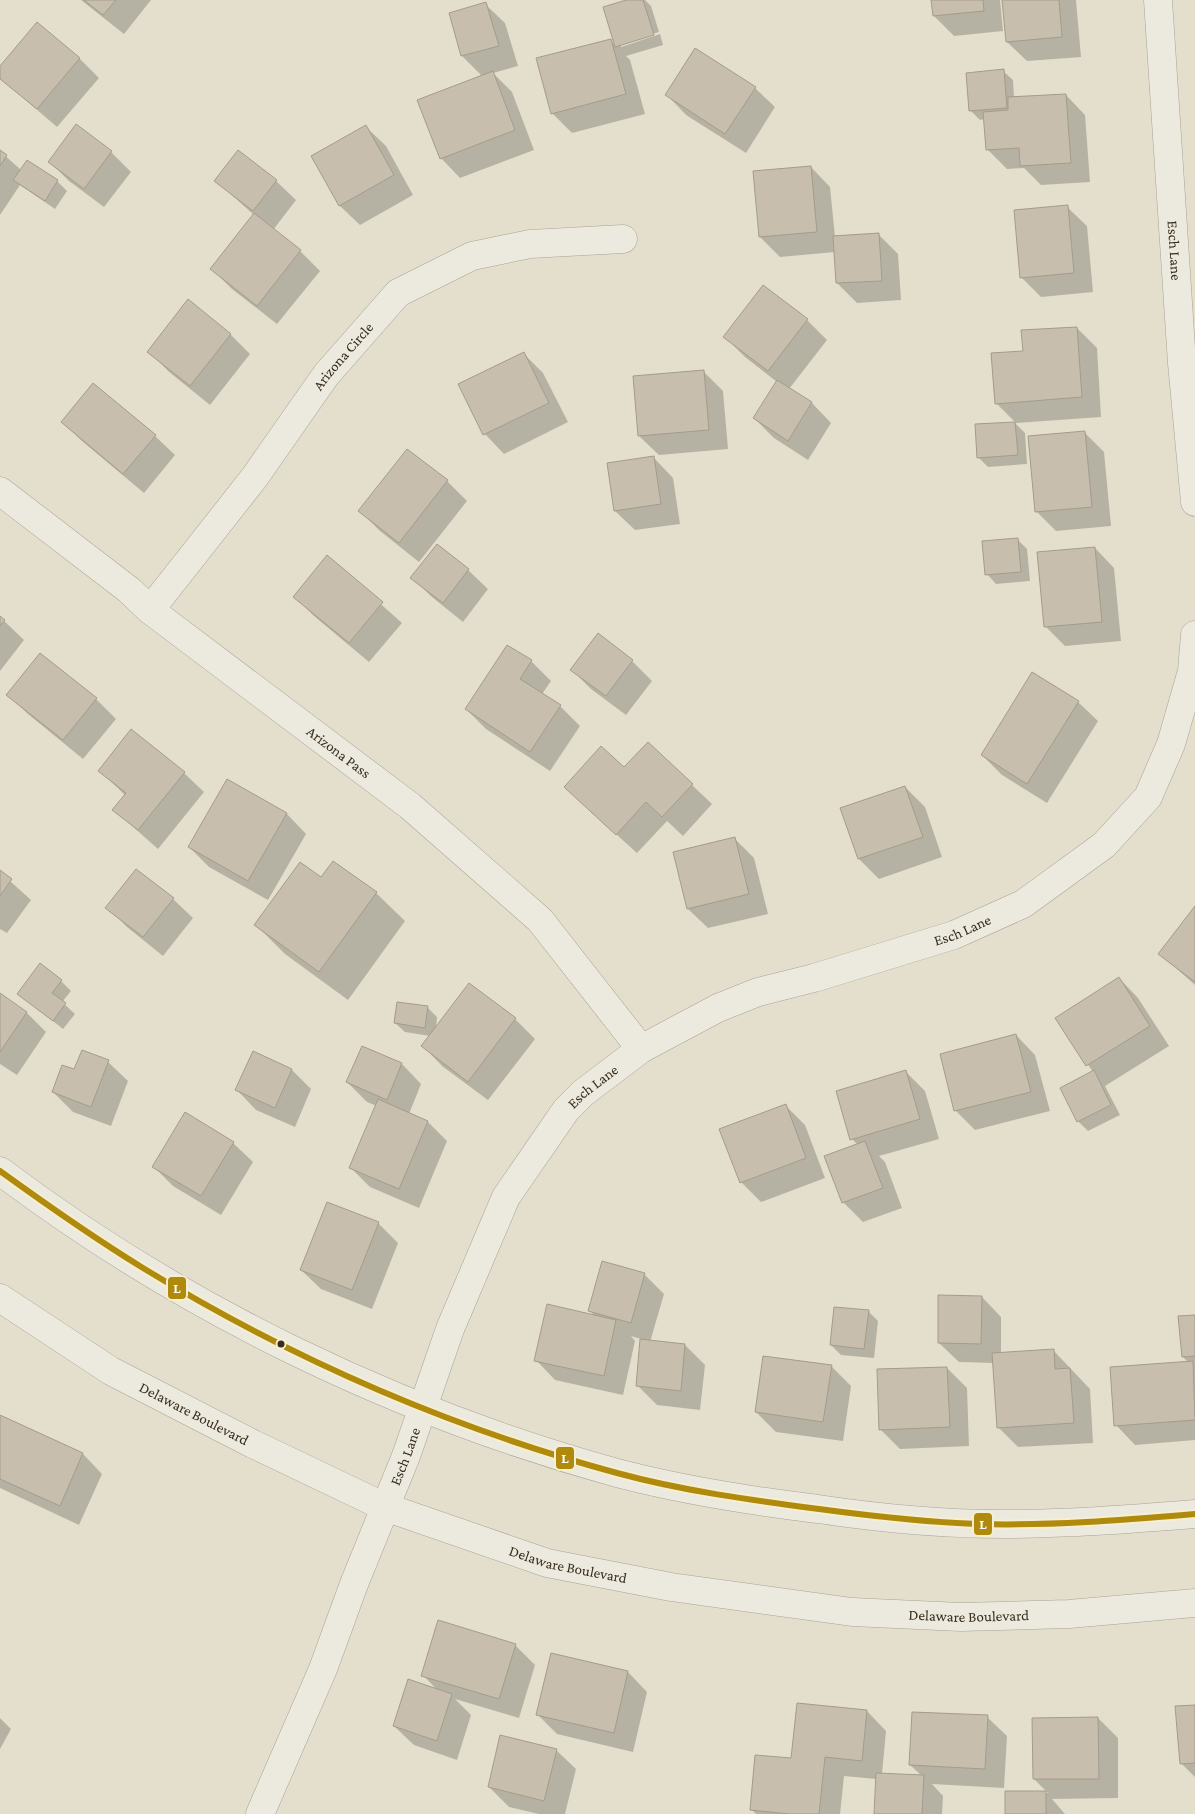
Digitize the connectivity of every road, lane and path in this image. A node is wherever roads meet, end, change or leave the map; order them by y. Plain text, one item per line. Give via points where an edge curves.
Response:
1 (1158, 0) edge
2 (623, 239) dead end
3 (0, 491) edge
4 (1195, 502) edge
5 (150, 610) junction
6 (1195, 635) edge
7 (641, 1049) junction
8 (0, 1171) edge
9 (0, 1298) edge
10 (422, 1408) junction
11 (385, 1507) junction
12 (1195, 1514) edge
13 (1195, 1603) edge
14 (260, 1814) edge

1 - 4 street, Esch Lane via 1181,353
2 - 5 street, Arizona Circle via 530,244 472,256 398,293 326,375 254,478
3 - 5 street, Arizona Pass via 129,590
5 - 7 street, Arizona Pass via 410,806 540,920
6 - 7 street, Esch Lane via 1192,671 1171,744 1148,797 1104,845 1023,904 954,935 758,992 718,1008
7 - 10 street, Esch Lane via 566,1110 506,1197 450,1328
8 - 10 street via 58,1214 192,1297 312,1359
9 - 11 street, Delaware Boulevard via 111,1371 252,1444
10 - 11 street, Esch Lane
10 - 12 street via 512,1442 620,1473 761,1502 881,1518 1003,1524
11 - 13 street, Delaware Boulevard via 546,1563 671,1587 852,1612 961,1617 1069,1614
11 - 14 street, Esch Lane via 323,1669

